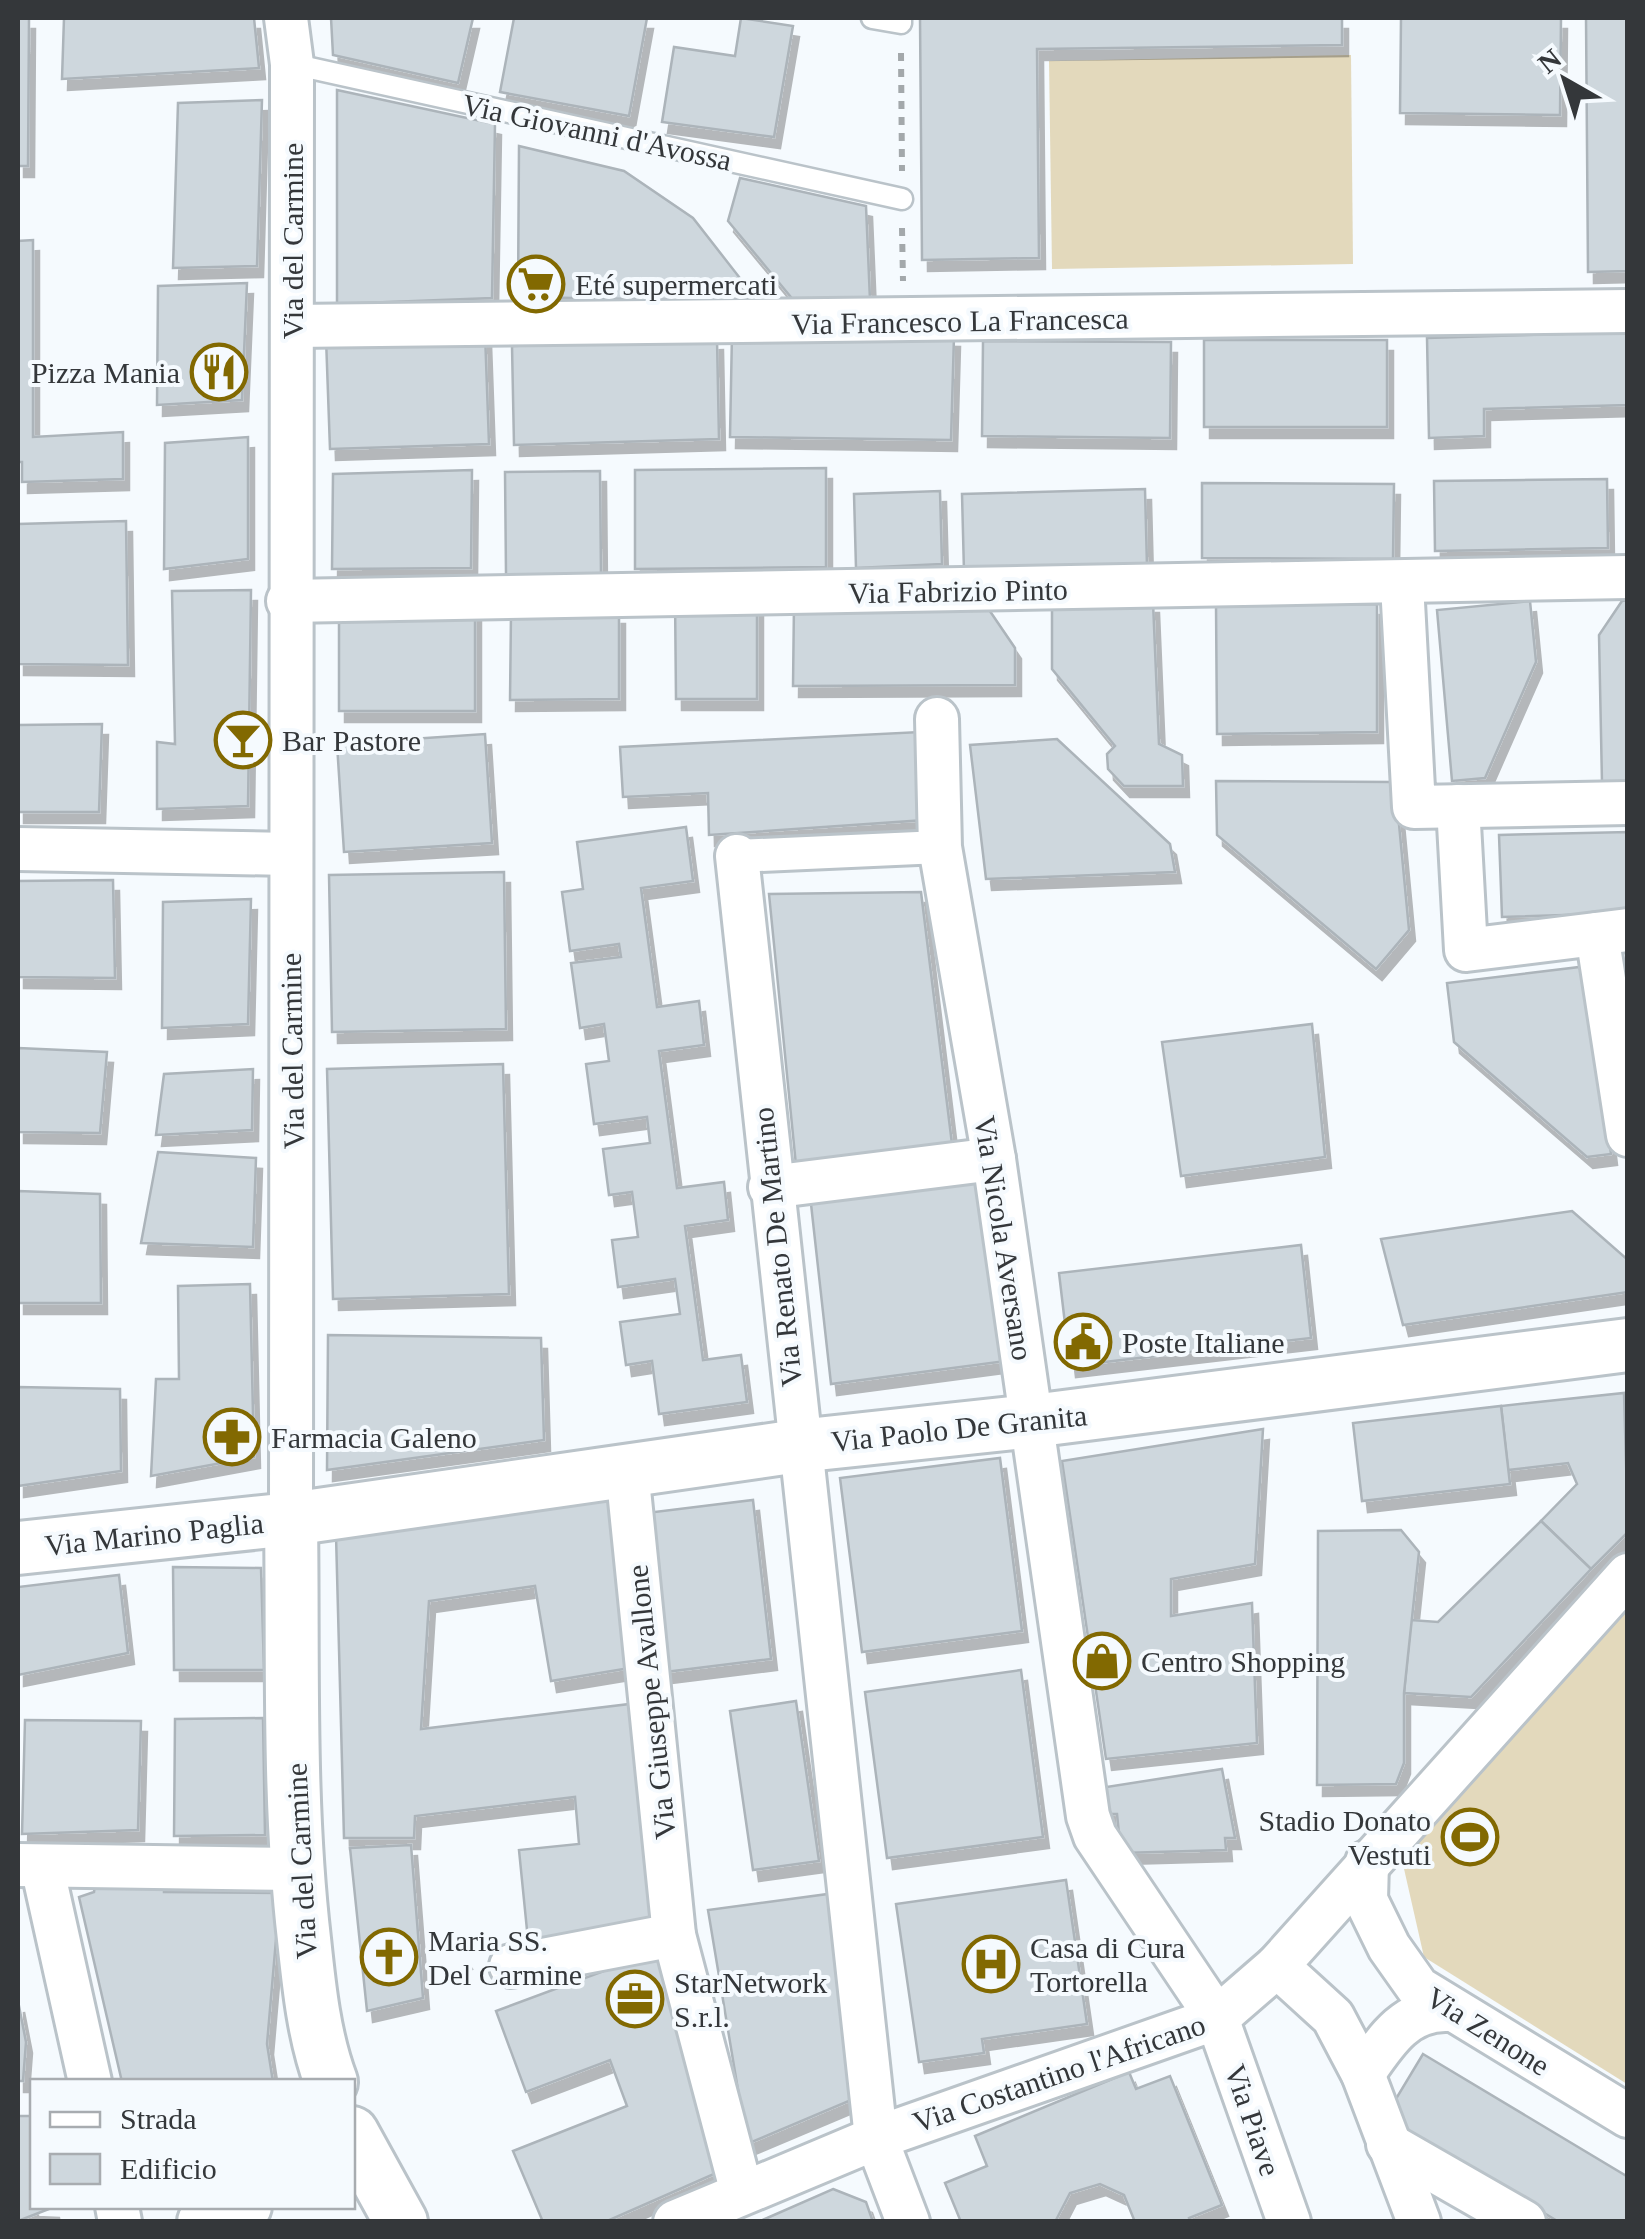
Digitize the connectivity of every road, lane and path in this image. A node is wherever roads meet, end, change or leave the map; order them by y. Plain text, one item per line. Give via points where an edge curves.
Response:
1 (286, 18) edge
2 (872, 18) edge
3 (901, 20) edge
4 (292, 64) junction
5 (902, 199) dead end
6 (1628, 311) edge
7 (293, 326) junction
8 (1628, 578) edge
9 (1402, 584) junction
10 (288, 601) junction
11 (937, 719) dead end
12 (1628, 804) edge
13 (1458, 806) junction
14 (940, 847) junction
15 (18, 849) edge
16 (290, 854) junction
17 (737, 856) joint
18 (1612, 932) edge
19 (1628, 1136) edge
20 (994, 1159) junction
21 (770, 1188) junction
22 (1628, 1344) edge
23 (1032, 1421) junction
24 (798, 1446) junction
25 (628, 1470) junction
26 (291, 1519) junction
27 (18, 1548) edge
28 (1628, 1576) edge
29 (1366, 1862) junction
30 (30, 1866) edge
31 (296, 1868) junction
32 (674, 1935) junction
33 (1278, 1966) junction
34 (514, 1972) dead end
35 (1447, 2010) junction
36 (1217, 2018) junction
37 (1363, 2074) junction
38 (89, 2079) edge
39 (330, 2079) edge
40 (1628, 2116) edge
41 (876, 2138) junction
42 (1388, 2144) junction
43 (357, 2154) edge
44 (742, 2193) junction
45 (238, 2209) edge
46 (204, 2222) edge
47 (401, 2222) edge
48 (674, 2222) edge
49 (908, 2222) edge
50 (1289, 2222) edge
51 (1419, 2222) edge
52 (1524, 2222) edge

1 - 4 street, Via del Carmine
2 - 3 lane
4 - 5 lane, Via Giovanni d'Avossa
4 - 7 street, Via del Carmine
6 - 7 street, Via Francesco La Francesca
7 - 10 street, Via del Carmine
8 - 9 street, Via Fabrizio Pinto
9 - 10 street, Via Fabrizio Pinto
9 - 13 street via 1414,807
10 - 16 street, Via del Carmine
11 - 14 street, Via Nicola Aversano
12 - 13 street
13 - 18 street via 1466,950
14 - 17 street, Via Renato De Martino
14 - 20 street, Via Nicola Aversano
15 - 16 street
16 - 26 street, Via del Carmine
17 - 21 street, Via Renato De Martino
18 - 19 street
20 - 21 street
20 - 23 street, Via Nicola Aversano
21 - 24 street, Via Renato De Martino
22 - 23 street, Via Paolo De Granita
23 - 24 street, Via Paolo De Granita
23 - 36 street, Via Nicola Aversano via 1088,1816
24 - 25 street, Via Paolo De Granita
24 - 41 street, Via Renato De Martino
25 - 26 street, Via Paolo De Granita
25 - 32 street, Via Giuseppe Avallone
26 - 27 street, Via Marino Paglia
26 - 31 street, Via del Carmine
28 - 29 street, Via Costantino l'Africano
29 - 33 street, Via Costantino l'Africano
29 - 35 street, Via Zenone via 1366,1900 1389,1947 1408,1977
30 - 31 street
30 - 38 street
31 - 39 street, Via del Carmine via 313,2005
32 - 34 street
32 - 44 street, Via Giuseppe Avallone
33 - 36 street, Via Costantino l'Africano
33 - 37 street via 1333,2018
35 - 37 street via 1411,2018
35 - 40 street, Via Zenone
36 - 41 street, Via Costantino l'Africano
36 - 50 street, Via Piave
37 - 42 street
41 - 44 street, Via Costantino l'Africano
41 - 49 street, Via Renato De Martino
42 - 51 street
42 - 52 street
43 - 47 street
44 - 48 street, Via Costantino l'Africano
45 - 46 street

